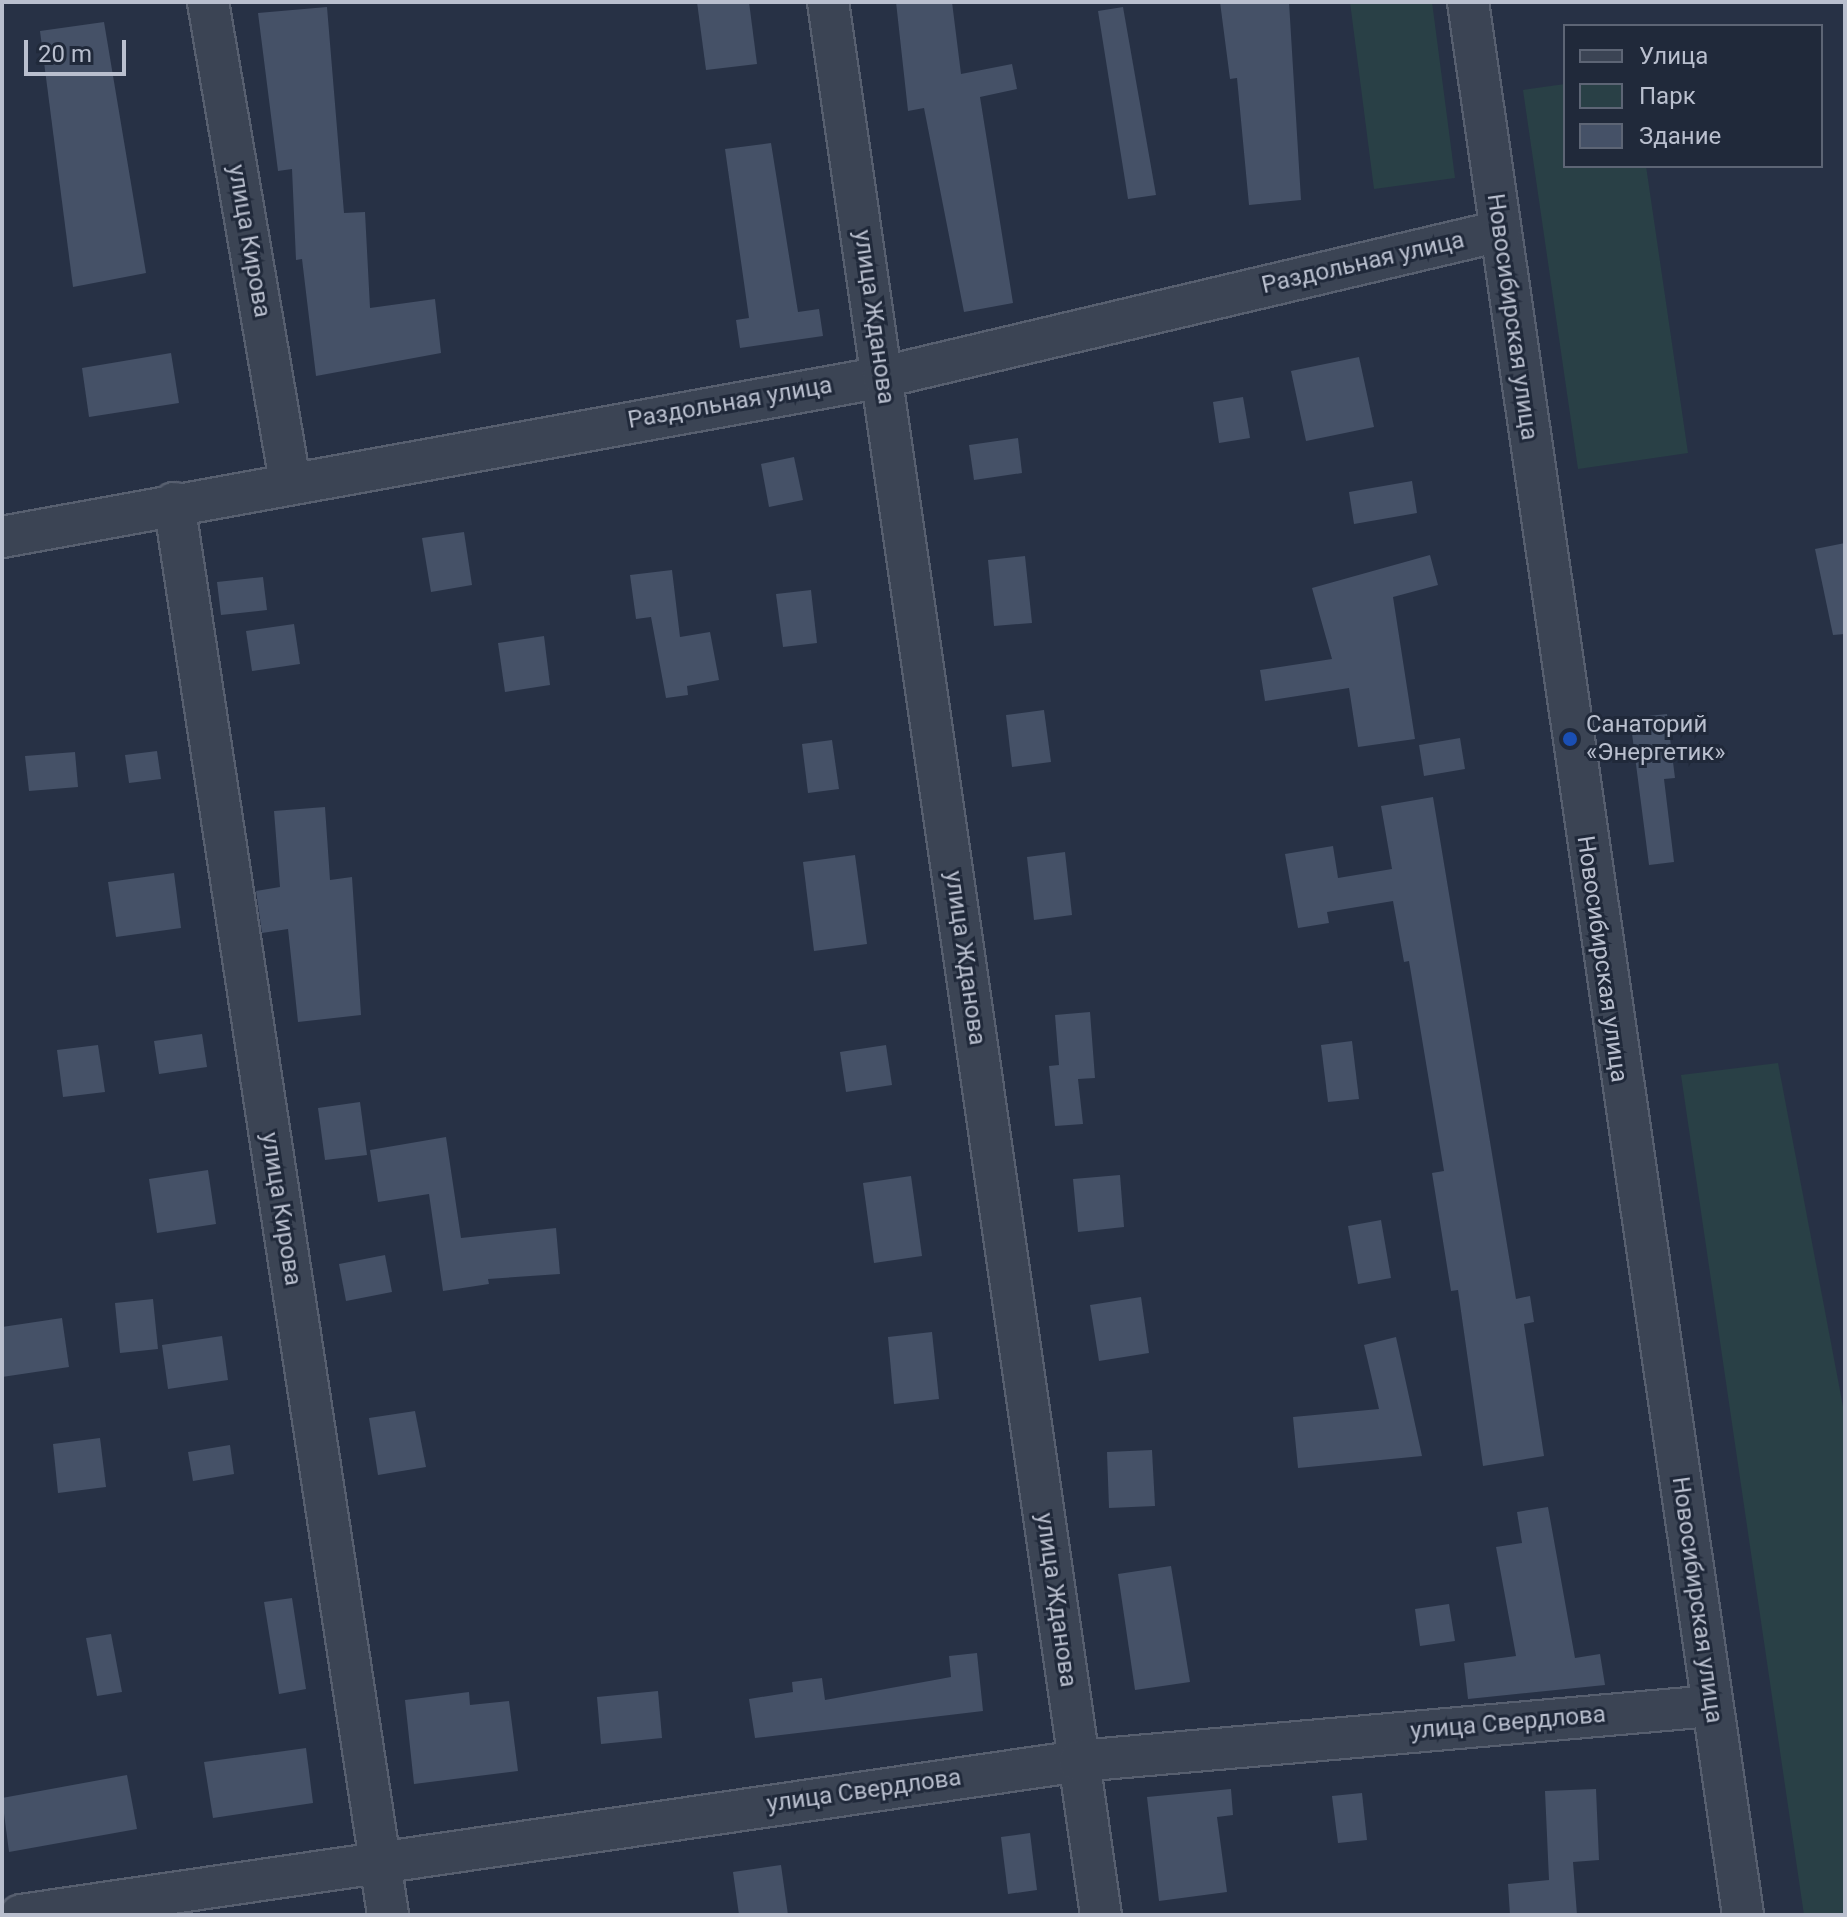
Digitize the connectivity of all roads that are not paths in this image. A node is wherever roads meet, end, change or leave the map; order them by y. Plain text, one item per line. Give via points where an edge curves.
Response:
1 (208, 2) edge
2 (828, 2) edge
3 (1468, 2) edge
4 (1500, 231) junction
5 (883, 377) junction
6 (290, 480) junction
7 (174, 503) junction
8 (2, 537) edge
9 (1712, 1706) junction
10 (1079, 1761) junction
11 (379, 1858) junction
12 (21, 1915) edge
13 (388, 1915) edge
14 (1101, 1915) edge
15 (1743, 1915) edge

1 - 6 street, улица Кирова
2 - 5 street, улица Жданова
3 - 4 street, Новосибирская улица
4 - 5 street, Раздольная улица
4 - 9 street, Новосибирская улица
5 - 6 street, Раздольная улица
5 - 10 street, улица Жданова
6 - 7 street, Раздольная улица
7 - 8 street, Раздольная улица
7 - 11 street, улица Кирова
9 - 10 street, улица Свердлова
9 - 15 street, Новосибирская улица
10 - 11 street, улица Свердлова
10 - 14 street, улица Жданова
11 - 12 street, улица Свердлова
11 - 13 street, улица Кирова

